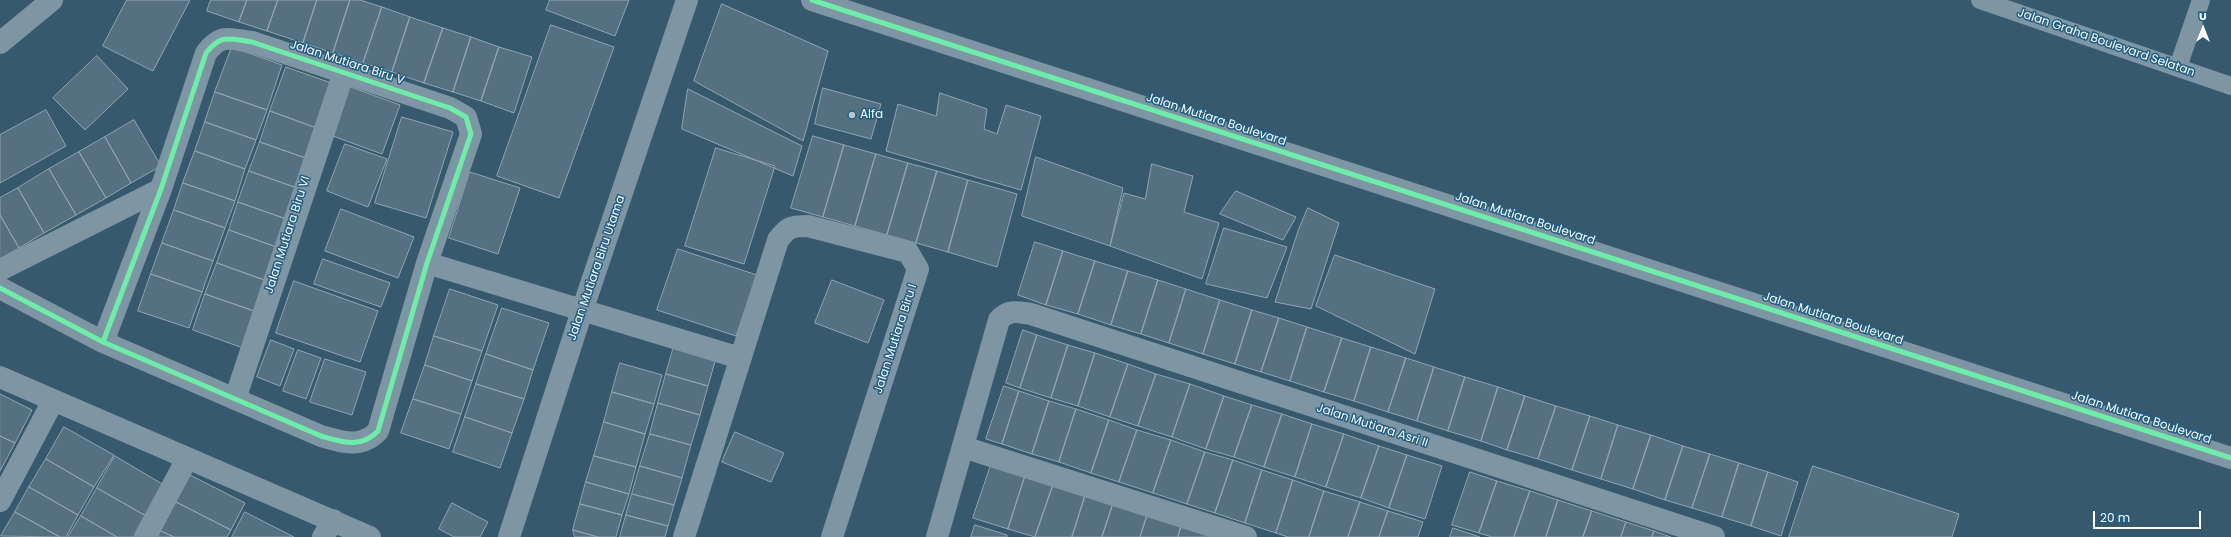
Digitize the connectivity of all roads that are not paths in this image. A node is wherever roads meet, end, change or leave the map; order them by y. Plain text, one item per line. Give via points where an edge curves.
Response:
1 (52, 0) edge
2 (688, 0) edge
3 (812, 0) edge
4 (1980, 0) edge
5 (2200, 0) edge
6 (0, 43) edge
7 (2178, 67) junction
8 (344, 72) junction
9 (2231, 86) edge
10 (161, 189) junction
11 (426, 263) junction
12 (0, 270) edge
13 (0, 288) edge
14 (582, 311) junction
15 (103, 342) junction
16 (740, 358) junction
17 (0, 377) edge
18 (235, 399) junction
19 (53, 401) junction
20 (963, 447) junction
21 (2231, 458) edge
22 (187, 459) junction
23 (0, 501) edge
24 (328, 528) edge
25 (145, 537) edge
26 (370, 537) edge
27 (509, 537) edge
28 (684, 537) edge
29 (832, 537) edge
30 (937, 537) edge
31 (1246, 537) edge
32 (1714, 537) edge

1 - 6 street
2 - 14 street, Jalan Mutiara Biru Utama
3 - 21 street, Jalan Mutiara Boulevard
4 - 7 lane, Jalan Graha Boulevard Selatan
5 - 7 lane
7 - 9 lane, Jalan Graha Boulevard Selatan
8 - 10 street, Jalan Mutiara Biru V via 252,42 222,39 216,41 206,52
8 - 11 street, Jalan Mutiara Biru V via 450,108 466,117 471,134
8 - 18 street, Jalan Mutiara Biru VI
10 - 12 street
10 - 15 street
11 - 14 street
11 - 18 street via 378,431 370,438 362,443 352,443 321,436
13 - 15 street
14 - 16 street
14 - 27 street, Jalan Mutiara Biru Utama
15 - 18 street
16 - 28 street
16 - 29 street, Jalan Mutiara Biru I via 778,240 787,228 808,226 908,252 918,269
17 - 19 street
19 - 22 street
19 - 23 street
20 - 30 street, Jalan Mutiara Asri II
20 - 31 street
20 - 32 street, Jalan Mutiara Asri II via 1000,320 1004,314 1010,312 1030,314
22 - 24 street
22 - 25 street
24 - 26 street

